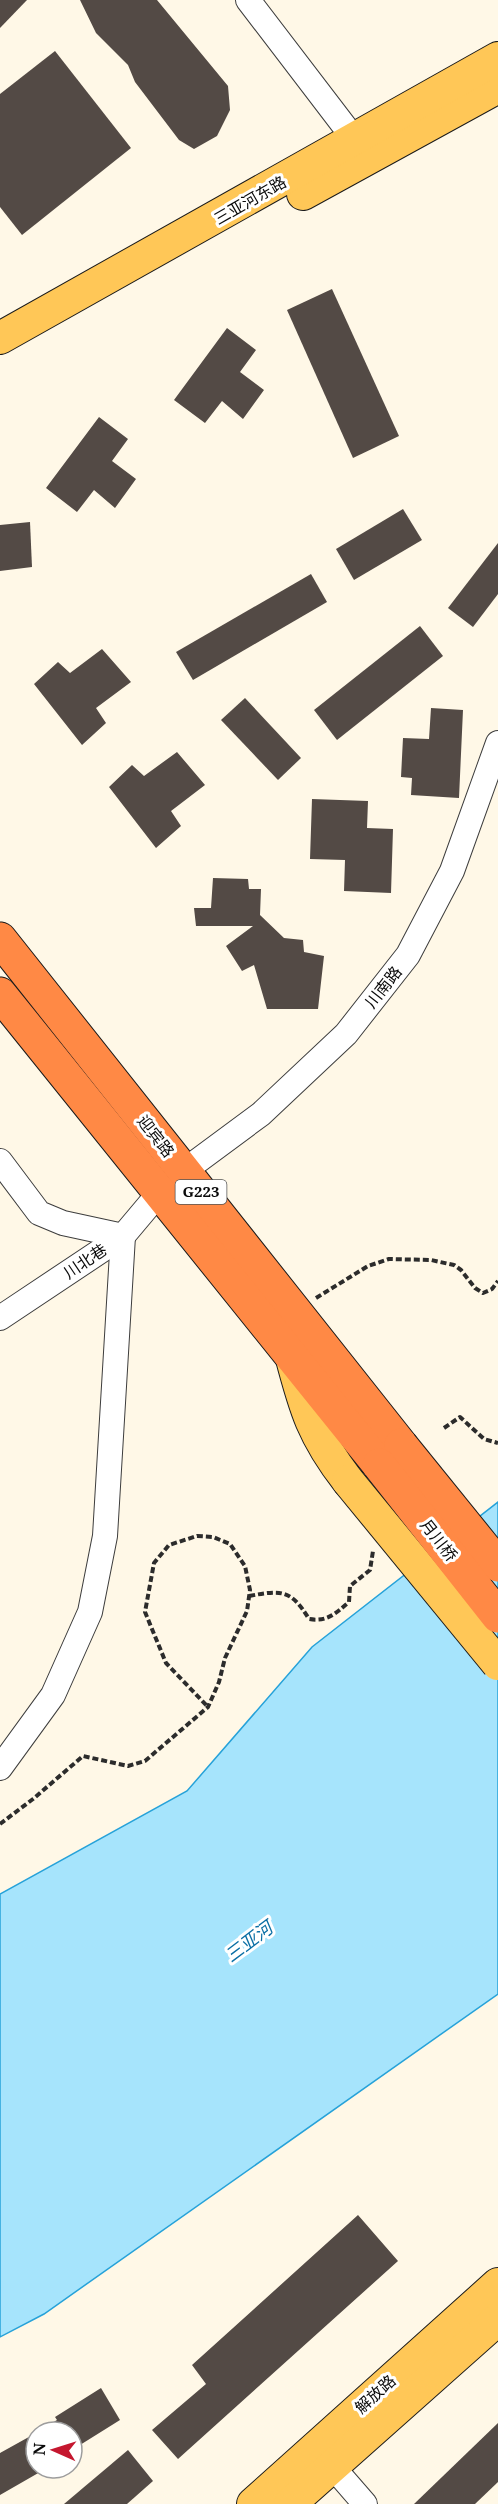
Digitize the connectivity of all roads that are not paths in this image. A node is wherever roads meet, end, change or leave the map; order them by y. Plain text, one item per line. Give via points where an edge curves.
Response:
1 (248, 0) edge
2 (498, 58) edge
3 (498, 87) edge
4 (355, 140) junction
5 (0, 338) edge
6 (0, 361) edge
7 (498, 743) edge
8 (0, 939) edge
9 (0, 994) edge
10 (0, 1161) edge
11 (172, 1181) junction
12 (123, 1236) junction
13 (0, 1318) edge
14 (291, 1355) junction
15 (390, 1455) junction
16 (498, 1564) edge
17 (498, 1616) edge
18 (498, 1665) edge
19 (0, 1768) edge
20 (498, 2284) edge
21 (498, 2319) edge
22 (332, 2466) junction
23 (253, 2504) edge
24 (290, 2504) edge
25 (365, 2504) edge

1 - 4 street
2 - 4 main road, 三亚河东路
3 - 6 main road, 三亚河东路
4 - 5 main road, 三亚河东路
7 - 11 street, 川南路 via 452,871 408,955 346,1034 261,1114
8 - 11 highway, 迎宾路 / G223
9 - 11 highway, 迎宾路 / G223
10 - 12 street via 39,1213 63,1223
11 - 12 street, 川北巷
11 - 14 highway, 迎宾路 / G223
11 - 15 highway, 迎宾路 / G223 via 295,1311
12 - 13 street, 川北巷
12 - 19 street via 105,1536 90,1612 53,1695
14 - 15 highway, 迎宾路 / G223
14 - 18 main road, bridge via 312,1426 324,1450
15 - 16 highway, 月川桥 / G223, bridge
15 - 17 highway, 月川桥 / G223, bridge
20 - 23 main road, 解放路
21 - 22 main road, 解放路
22 - 24 main road, 解放路
22 - 25 street

